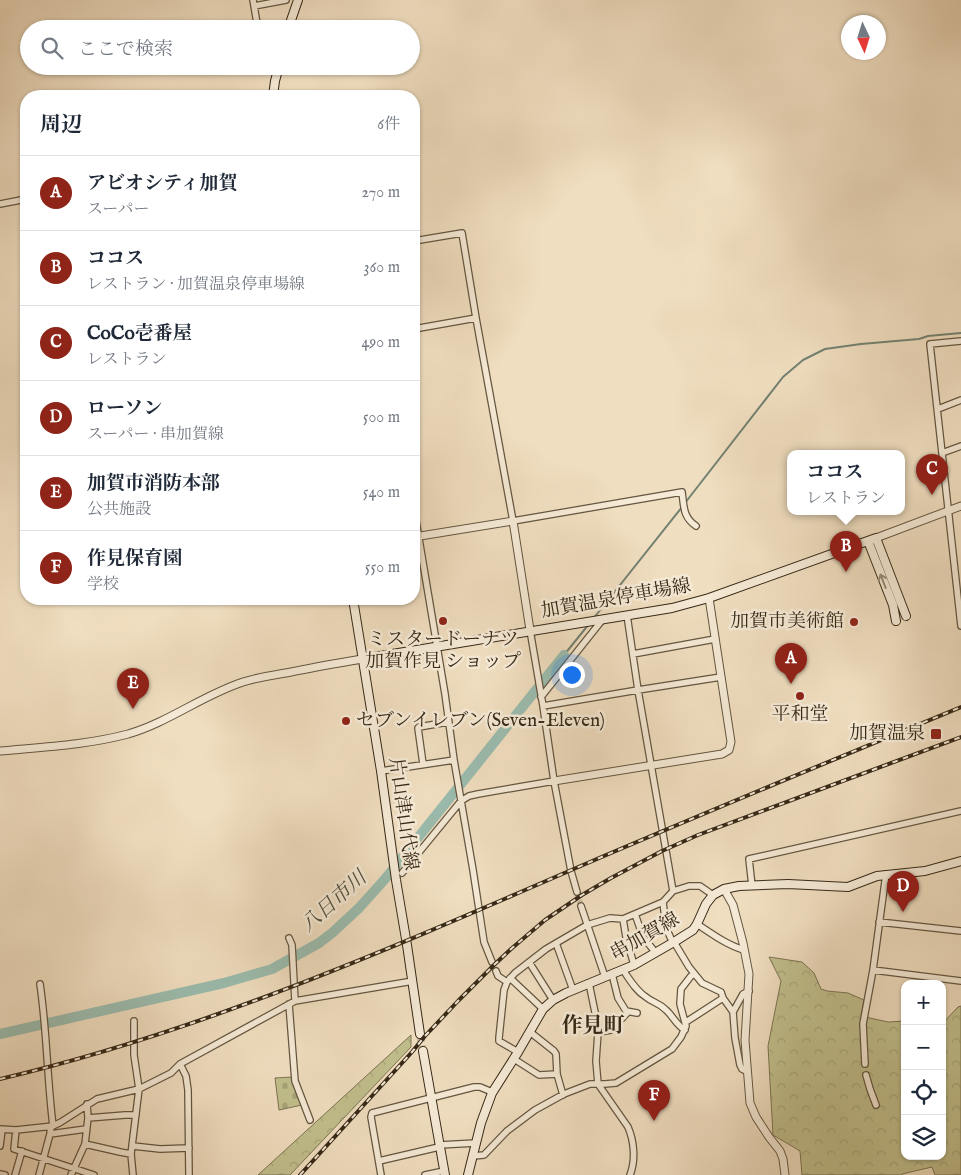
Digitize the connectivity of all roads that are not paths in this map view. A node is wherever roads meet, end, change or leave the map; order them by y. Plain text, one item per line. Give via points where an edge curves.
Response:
1 (286, 0) edge
2 (298, 0) edge
3 (254, 3) edge
4 (257, 20) edge
5 (291, 20) edge
6 (277, 75) edge
7 (274, 90) edge
8 (20, 200) edge
9 (2, 203) edge
10 (420, 240) edge
11 (476, 318) junction
12 (420, 328) edge
13 (961, 341) edge
14 (961, 400) edge
15 (938, 408) junction
16 (961, 446) edge
17 (942, 453) junction
18 (961, 506) edge
19 (948, 511) junction
20 (513, 521) junction
21 (696, 526) dead end
22 (420, 536) edge
23 (872, 540) junction
24 (420, 559) edge
25 (958, 567) edge
26 (709, 598) junction
27 (354, 605) edge
28 (960, 609) edge
29 (627, 615) junction
30 (906, 616) dead end
31 (601, 619) junction
32 (896, 621) dead end
33 (961, 626) edge
34 (530, 630) junction
35 (715, 639) junction
36 (436, 646) junction
37 (633, 654) junction
38 (362, 659) junction
39 (721, 677) junction
40 (638, 690) junction
41 (541, 696) junction
42 (543, 706) junction
43 (448, 722) junction
44 (0, 751) edge
45 (454, 760) junction
46 (423, 764) junction
47 (651, 766) junction
48 (381, 771) junction
49 (554, 781) junction
50 (461, 799) junction
51 (961, 811) edge
52 (961, 861) edge
53 (886, 874) junction
54 (398, 875) junction
55 (752, 886) junction
56 (724, 889) junction
57 (673, 891) junction
58 (577, 892) tunnel mouth
59 (713, 895) junction
60 (664, 902) junction
61 (581, 906) tunnel mouth
62 (635, 914) junction
63 (622, 919) junction
64 (879, 922) junction
65 (697, 924) junction
66 (587, 926) junction
67 (961, 931) edge
68 (289, 938) dead end
69 (556, 943) junction
70 (673, 943) junction
71 (744, 950) junction
72 (656, 954) junction
73 (492, 962) dead end
74 (529, 962) junction
75 (634, 965) junction
76 (623, 970) junction
77 (873, 970) junction
78 (496, 971) dead end
79 (694, 974) junction
80 (609, 976) junction
81 (509, 980) junction
82 (413, 981) junction
83 (961, 981) edge
84 (589, 983) junction
85 (40, 984) dead end
86 (573, 990) junction
87 (748, 991) junction
88 (723, 998) junction
89 (553, 1000) junction
90 (292, 1002) junction
91 (544, 1009) junction
92 (628, 1012) junction
93 (733, 1012) junction
94 (637, 1013) dead end
95 (134, 1021) dead end
96 (686, 1022) junction
97 (685, 1030) junction
98 (530, 1032) junction
99 (598, 1032) junction
100 (420, 1034) tunnel mouth
101 (423, 1051) tunnel mouth
102 (516, 1055) junction
103 (180, 1064) junction
104 (865, 1064) dead end
105 (746, 1071) junction
106 (557, 1074) junction
107 (866, 1075) dead end
108 (598, 1084) junction
109 (139, 1089) junction
110 (492, 1092) junction
111 (563, 1095) junction
112 (431, 1098) junction
113 (88, 1104) junction
114 (876, 1106) dead end
115 (136, 1115) junction
116 (88, 1118) junction
117 (310, 1120) dead end
118 (61, 1122) junction
119 (52, 1126) junction
120 (86, 1129) junction
121 (1, 1130) edge
122 (16, 1130) junction
123 (66, 1132) junction
124 (50, 1134) junction
125 (476, 1142) junction
126 (84, 1144) junction
127 (0, 1146) edge
128 (133, 1146) junction
129 (439, 1146) junction
130 (189, 1148) junction
131 (22, 1151) junction
132 (131, 1154) junction
133 (473, 1156) junction
134 (44, 1158) junction
135 (379, 1161) junction
136 (72, 1172) edge
137 (444, 1173) edge
138 (0, 1174) edge
139 (5, 1175) edge
140 (15, 1175) edge
141 (39, 1175) edge
142 (94, 1175) edge
143 (133, 1175) edge
144 (189, 1175) edge
145 (381, 1175) edge
146 (425, 1175) edge
147 (468, 1175) edge
148 (630, 1175) edge
149 (785, 1175) edge

1 - 3 street
2 - 5 main road
3 - 4 street
6 - 7 main road
8 - 9 street
10 - 11 street via 462,233
11 - 12 street
11 - 20 street
13 - 15 street via 930,344
14 - 15 street
15 - 17 street
16 - 17 street
17 - 19 street
18 - 19 street
19 - 23 street
19 - 25 street
20 - 21 street via 682,492 688,520
20 - 22 street
20 - 34 street
23 - 26 main road, 加賀温泉停車場線
23 - 30 main road
32 -> 23 main road
24 - 36 street
25 - 28 street
26 - 29 main road, 加賀温泉停車場線
26 - 35 street
27 - 38 main road, 片山津山代線
28 - 33 street
29 - 31 main road, 加賀温泉停車場線
29 - 37 street
31 - 34 main road, 加賀温泉停車場線
31 - 41 street
34 - 36 main road, 加賀温泉停車場線
34 - 41 street
35 - 37 street
35 - 39 street
36 - 38 main road, 加賀温泉停車場線
36 - 43 street
37 - 40 street
38 - 44 street via 242,682 154,725 106,739
38 - 48 main road, 片山津山代線
39 - 40 street
39 - 47 street via 731,742 729,750 722,754
40 - 42 street
40 - 47 street
41 - 42 street
42 - 49 street
43 - 45 street
43 - 46 street via 418,728
45 - 46 street
45 - 50 street
46 - 48 street
47 - 49 street
47 - 57 street
48 - 54 main road, 片山津山代線 via 392,857
49 - 50 street
49 - 58 street
50 - 54 street
50 - 73 street via 484,942
51 - 55 street via 748,859
52 - 53 main road via 924,871
53 - 55 main road via 848,887
53 - 64 street
54 - 82 main road, 片山津山代線
55 - 56 main road
56 - 59 main road
56 - 71 street via 733,905
57 - 59 street via 700,886
57 - 60 street
59 - 65 main road, 串加賀線
60 - 62 street
60 - 70 street via 666,928
61 - 66 street
62 - 63 street
62 - 72 street via 643,937
63 - 66 street via 610,918
63 - 75 street
64 - 67 street
64 - 77 street
65 - 70 main road, 串加賀線
65 - 71 street
66 - 69 street
66 - 80 street
68 - 90 street via 294,966
69 - 74 street
69 - 86 street
70 - 72 main road, 串加賀線
70 - 79 street
71 - 87 street via 749,974
72 - 75 main road, 串加賀線
74 - 81 street
74 - 89 street
75 - 76 main road, 串加賀線
76 - 80 main road, 串加賀線
76 - 97 street via 642,994 660,1004
77 - 83 street
77 - 104 street via 862,1031
78 - 81 street via 498,976
79 - 88 street via 702,983 721,992
79 - 96 street via 681,989
80 - 84 main road, 串加賀線
80 - 92 street
81 - 91 street
81 - 102 street via 504,990 499,1041
82 - 90 street
82 - 100 main road, 片山津山代線
84 - 86 main road, 串加賀線
84 - 99 street
85 - 119 street
86 - 89 main road, 串加賀線
87 - 93 street
87 - 105 street
88 - 93 street
88 - 96 street
89 - 91 main road, 串加賀線
90 - 103 street
90 - 117 street via 295,1081
91 - 98 main road, 串加賀線
92 - 94 street
92 - 99 street via 611,1030
93 - 105 street via 740,1064
95 - 109 street via 134,1056
96 - 97 street
97 - 108 street via 672,1049 616,1083
98 - 102 main road, 串加賀線
98 - 106 street via 556,1054
99 - 108 street
101 - 112 main road
102 - 106 street via 539,1076
102 - 110 main road, 串加賀線
103 - 109 street
103 - 130 street via 188,1090
105 - 149 street via 751,1107 780,1151
106 - 111 street
107 - 114 street
108 - 111 street via 583,1086
108 - 148 street via 630,1132 634,1164
109 - 113 street
109 - 115 street
110 - 112 street via 474,1087
110 - 125 main road, 串加賀線
111 - 133 street via 535,1110 507,1131 484,1155
112 - 129 main road
112 - 135 street via 372,1113
113 - 116 street
113 - 118 street
115 - 116 street
115 - 128 street
116 - 120 street
118 - 119 street
118 - 123 street
119 - 122 street
119 - 124 street
120 - 123 street
120 - 126 street
121 - 122 street
121 - 127 street
122 - 131 street via 14,1149
123 - 124 street
124 - 134 street
125 - 129 street
125 - 133 main road, 串加賀線
126 - 132 street
126 - 136 street
128 - 130 street
128 - 132 street
129 - 135 street
129 - 137 main road
130 - 144 street
131 - 134 street
131 - 140 street
132 - 143 street
133 - 147 main road, 串加賀線
134 - 136 street
134 - 141 street
135 - 145 street
136 - 142 street
137 - 146 street
138 - 139 street

